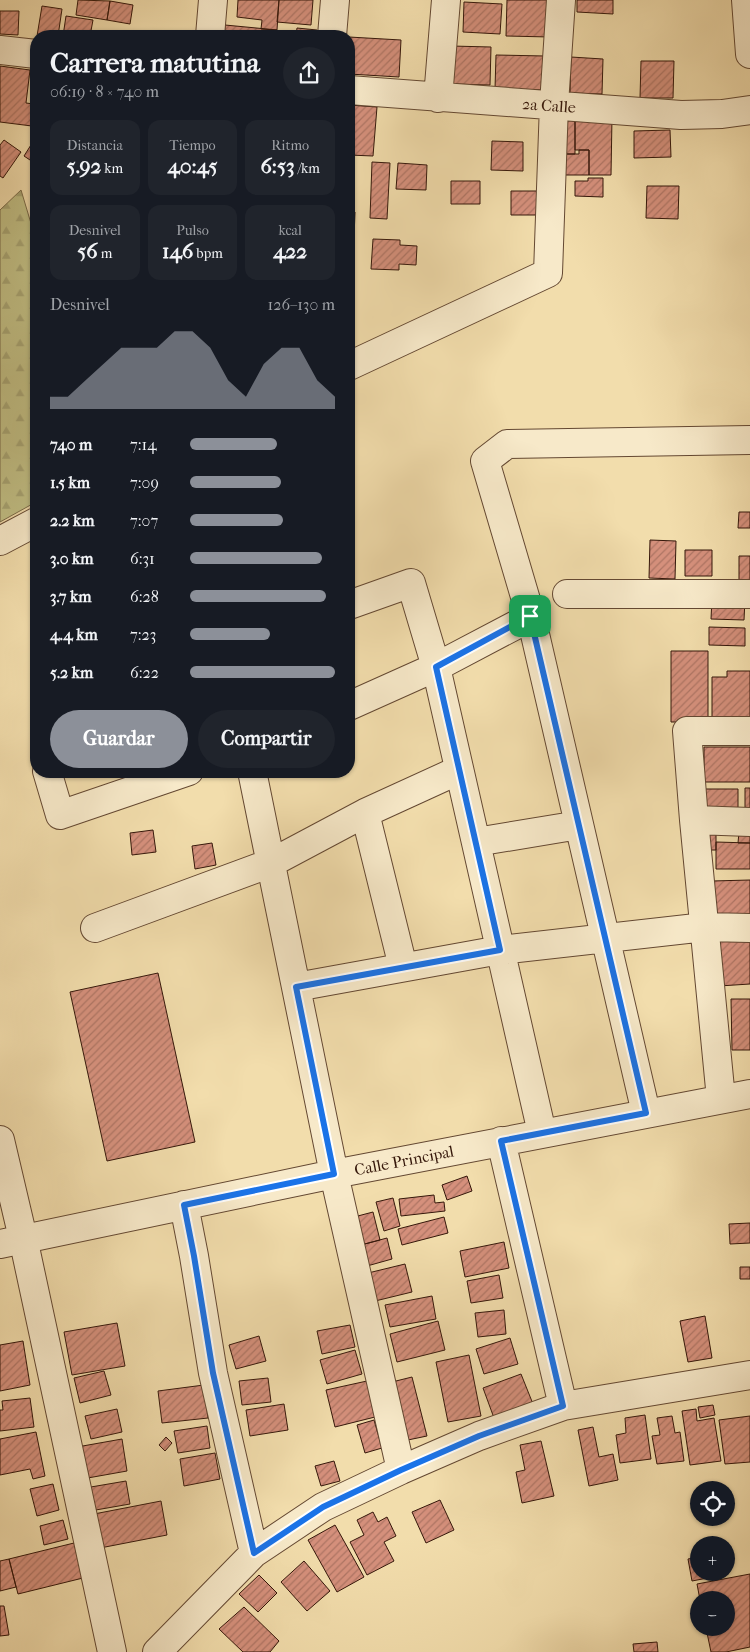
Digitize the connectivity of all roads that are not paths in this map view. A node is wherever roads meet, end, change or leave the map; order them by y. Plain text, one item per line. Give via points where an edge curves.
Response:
1 (213, 0) edge
2 (335, 0) edge
3 (446, 0) edge
4 (561, 0) edge
5 (746, 0) edge
6 (210, 30) edge
7 (332, 30) edge
8 (0, 50) edge
9 (30, 53) edge
10 (750, 54) edge
11 (355, 91) edge
12 (438, 98) junction
13 (554, 104) junction
14 (750, 110) edge
15 (355, 363) edge
16 (750, 440) edge
17 (30, 525) edge
18 (0, 542) edge
19 (567, 594) dead end
20 (750, 594) edge
21 (355, 604) edge
22 (530, 616) junction
23 (436, 667) junction
24 (355, 703) edge
25 (750, 731) edge
26 (460, 770) junction
27 (49, 778) edge
28 (169, 778) edge
29 (253, 778) edge
30 (365, 813) junction
31 (694, 820) junction
32 (750, 822) edge
33 (579, 826) junction
34 (476, 842) junction
35 (271, 863) junction
36 (705, 927) junction
37 (95, 928) dead end
38 (750, 928) edge
39 (606, 939) junction
40 (500, 950) junction
41 (403, 967) junction
42 (296, 987) junction
43 (750, 1094) edge
44 (721, 1099) junction
45 (646, 1113) junction
46 (542, 1133) junction
47 (0, 1140) edge
48 (501, 1141) junction
49 (334, 1174) junction
50 (184, 1205) junction
51 (12, 1241) edge
52 (750, 1376) edge
53 (563, 1406) junction
54 (401, 1470) junction
55 (254, 1553) junction
56 (112, 1652) edge
57 (157, 1652) edge

1 - 6 street
2 - 7 street
3 - 12 street
4 - 13 street
5 - 10 street
8 - 9 street
11 - 12 street, 2a Calle
12 - 13 street, 2a Calle
13 - 14 street, 2a Calle via 681,115
13 - 15 street via 548,273
16 - 22 street via 508,444 485,460
17 - 18 street
19 - 20 street
21 - 23 street via 411,583
22 - 23 street
22 - 33 street
23 - 24 street
23 - 26 street
25 - 31 street via 687,731
26 - 30 street
26 - 34 street
27 - 28 street via 60,816
29 - 35 street
30 - 35 street
30 - 41 street
31 - 32 street
31 - 36 street
33 - 34 street
33 - 39 street
34 - 40 street
35 - 37 street
35 - 42 street
36 - 38 street
36 - 39 street
36 - 44 street
39 - 40 street
39 - 45 street
40 - 41 street
40 - 46 street
41 - 42 street
42 - 49 street
43 - 44 street, Calle Principal
44 - 45 street, Calle Principal
45 - 46 street, Calle Principal
46 - 48 street, Calle Principal
47 - 51 street
48 - 49 street, Calle Principal
48 - 53 street
49 - 50 street, Calle Principal
49 - 54 street
50 - 51 street, Calle Principal
50 - 55 street via 213,1373
51 - 56 street
52 - 53 street
53 - 54 street via 479,1436
54 - 55 street via 323,1507
55 - 57 street

